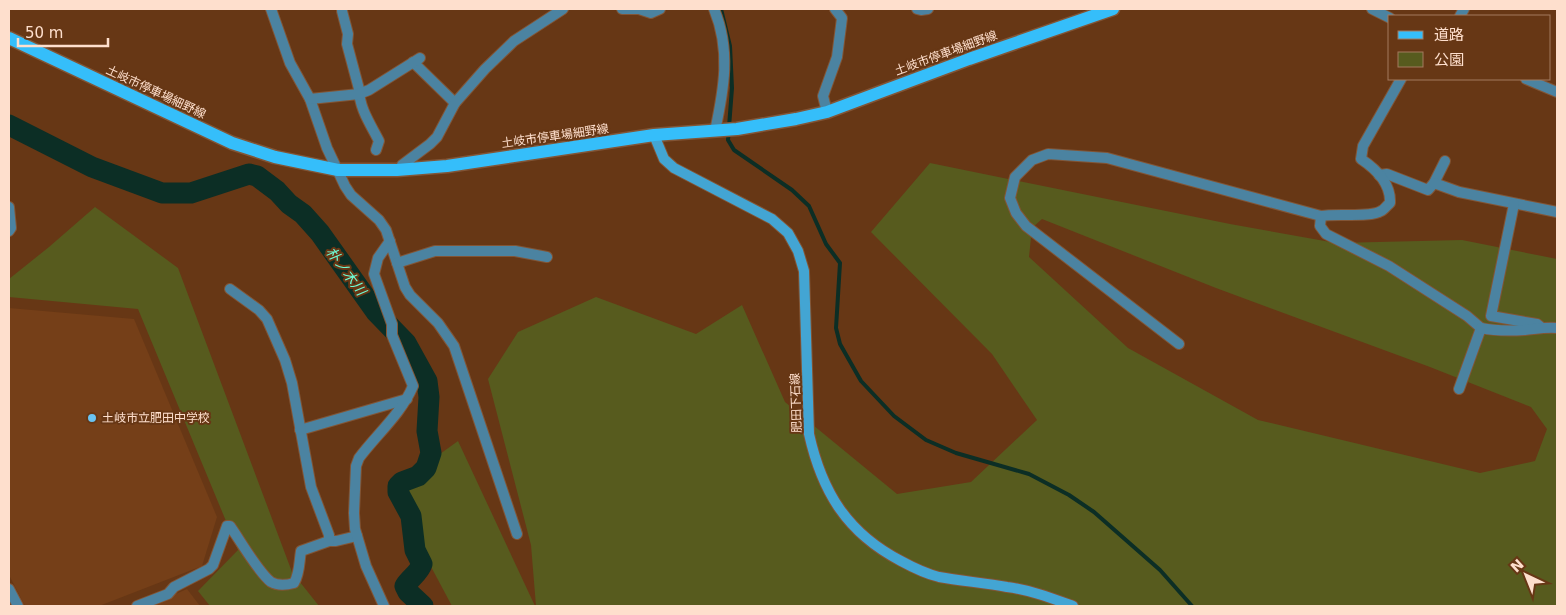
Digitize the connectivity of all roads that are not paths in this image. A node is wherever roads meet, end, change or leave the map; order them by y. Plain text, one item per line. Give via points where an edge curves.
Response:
1 (271, 9) edge
2 (563, 9) edge
3 (622, 9) edge
4 (660, 9) edge
5 (714, 9) edge
6 (837, 9) edge
7 (917, 9) edge
8 (928, 9) edge
9 (1113, 9) edge
10 (1372, 9) edge
11 (342, 11) dead end
12 (1388, 17) edge
13 (9, 38) edge
14 (1399, 80) edge
15 (1528, 80) edge
16 (1557, 92) edge
17 (359, 94) junction
18 (310, 99) junction
19 (455, 103) junction
20 (827, 112) junction
21 (717, 130) junction
22 (654, 136) junction
23 (376, 150) dead end
24 (1445, 161) dead end
25 (338, 170) junction
26 (400, 170) junction
27 (1379, 175) junction
28 (1434, 183) junction
29 (1514, 204) junction
30 (9, 207) edge
31 (1557, 212) edge
32 (1321, 216) junction
33 (9, 231) edge
34 (390, 241) junction
35 (547, 257) dead end
36 (397, 263) junction
37 (230, 288) dead end
38 (1481, 328) junction
39 (1542, 328) junction
40 (1557, 328) edge
41 (1179, 344) dead end
42 (1459, 389) dead end
43 (407, 399) junction
44 (300, 430) junction
45 (517, 534) dead end
46 (357, 536) junction
47 (329, 541) junction
48 (9, 589) edge
49 (18, 606) edge
50 (137, 606) edge
51 (384, 606) edge
52 (1072, 606) edge

1 - 18 street via 290,63
2 - 19 street via 514,41
3 - 4 street via 651,13
5 - 21 street via 725,65
6 - 20 street via 842,18 837,58 823,96
7 - 8 street
9 - 20 main road, 土岐市停車場細野線 via 969,58
10 - 12 street
11 - 17 street
13 - 25 main road, 土岐市停車場細野線 via 232,143
14 - 27 street via 1363,146 1361,159
15 - 16 street
17 - 18 street
17 - 19 street via 417,60
17 - 23 street via 365,116 379,141
18 - 25 street
19 - 26 street via 437,137
20 - 21 main road, 土岐市停車場細野線
21 - 22 main road, 土岐市停車場細野線
22 - 26 main road, 土岐市停車場細野線
22 - 52 main road, 肥田下石線 via 664,159 674,168 772,219 788,233 798,251 804,271 809,434 824,480 839,508 858,532 880,550 937,577 1009,587
24 - 28 street
25 - 26 main road, 土岐市停車場細野線
25 - 34 street via 351,195 379,220
27 - 28 street via 1387,174 1428,190
27 - 32 street via 1390,192 1390,203 1381,212
28 - 29 street
29 - 31 street
29 - 39 street via 1491,316 1537,324
30 - 33 street via 12,228
32 - 38 street via 1320,226 1326,234 1389,266
32 - 41 street via 1107,158 1048,154 1032,160 1016,177 1010,198 1026,226
34 - 36 street
34 - 43 street via 378,258 374,274 392,324 392,336 412,386
35 - 36 street via 515,251 435,252
36 - 45 street via 410,295 438,323 454,346
37 - 44 street via 267,319 288,368
38 - 39 street
38 - 42 street
39 - 40 street
43 - 44 street
43 - 46 street via 356,466 354,513
44 - 47 street via 311,487
46 - 47 street
46 - 51 street
47 - 50 street via 301,551 296,580 284,585 272,582 227,526 209,569 174,586 168,594
48 - 49 street

